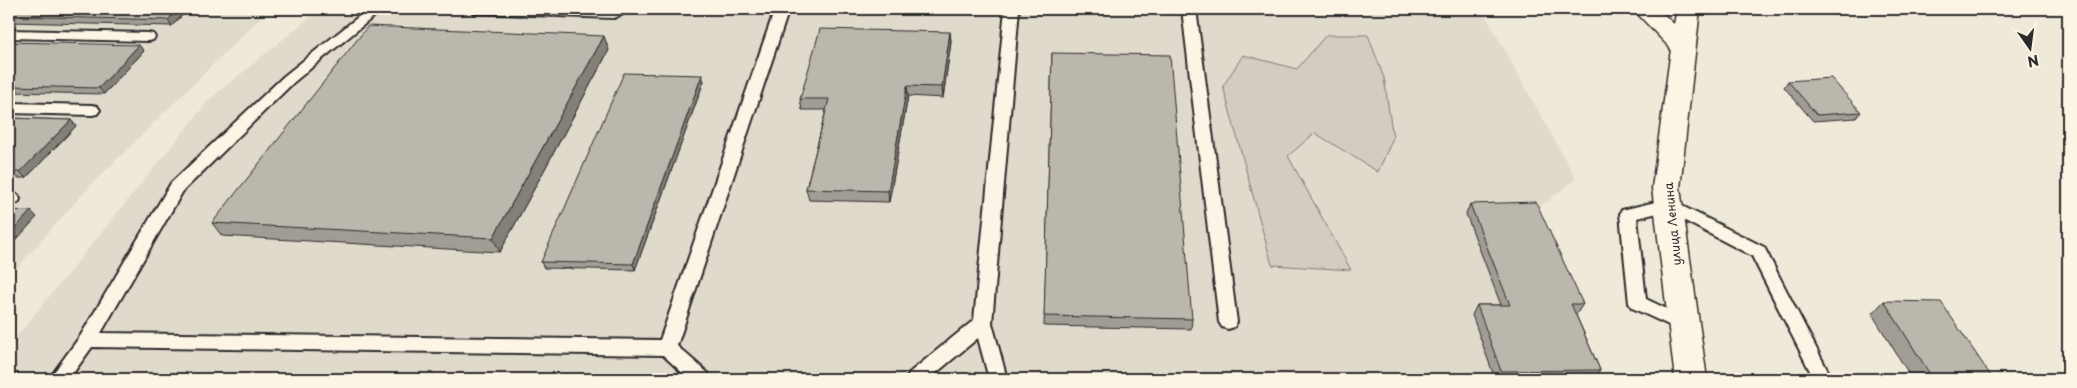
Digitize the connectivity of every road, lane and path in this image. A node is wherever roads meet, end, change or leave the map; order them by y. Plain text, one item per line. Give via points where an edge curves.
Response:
1 (376, 9) edge
2 (474, 9) edge
3 (623, 9) edge
4 (782, 9) edge
5 (1012, 9) edge
6 (1189, 9) edge
7 (1644, 9) edge
8 (1688, 9) edge
9 (9, 34) edge
10 (148, 38) dead end
11 (1682, 47) junction
12 (9, 108) edge
13 (92, 110) dead end
14 (1668, 205) junction
15 (1228, 322) dead end
16 (983, 323) junction
17 (1684, 325) junction
18 (86, 340) junction
19 (668, 348) junction
20 (58, 379) edge
21 (702, 379) edge
22 (916, 379) edge
23 (998, 379) edge
24 (1691, 379) edge
25 (1823, 379) edge

1 - 18 lane via 289,79 178,187
2 - 3 lane via 614,14
4 - 19 lane
5 - 16 lane
6 - 15 lane
7 - 11 street
8 - 11 street, улица Ленина
9 - 10 lane
11 - 14 street, улица Ленина via 1666,188
12 - 13 lane
14 - 17 street, улица Ленина
14 - 17 lane via 1628,214 1638,303
14 - 25 lane via 1758,252
16 - 22 lane
16 - 23 lane
17 - 24 street, улица Ленина
18 - 19 lane
18 - 20 lane
19 - 21 lane

